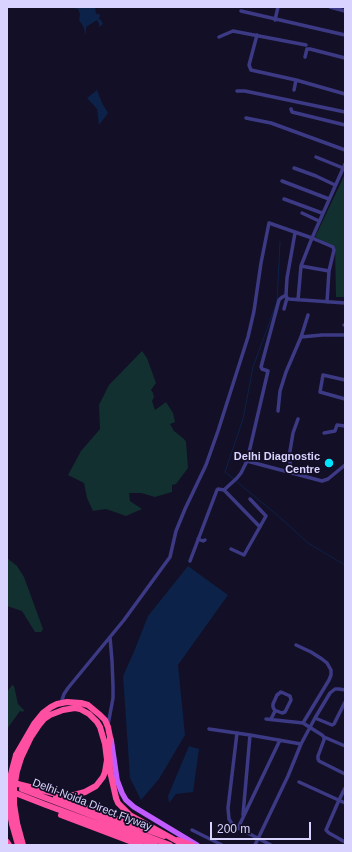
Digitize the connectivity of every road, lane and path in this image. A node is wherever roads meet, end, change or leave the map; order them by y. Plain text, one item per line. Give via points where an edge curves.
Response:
1 (278, 7) edge
2 (330, 7) edge
3 (241, 11) dead end
4 (345, 11) edge
5 (275, 20) junction
6 (256, 35) junction
7 (345, 35) edge
8 (219, 37) dead end
9 (306, 45) dead end
10 (305, 57) dead end
11 (345, 58) edge
12 (296, 80) junction
13 (294, 90) dead end
14 (237, 91) dead end
15 (345, 94) edge
16 (290, 109) dead end
17 (345, 112) edge
18 (246, 118) dead end
19 (345, 125) edge
20 (345, 150) edge
21 (316, 157) dead end
22 (345, 164) edge
23 (294, 168) dead end
24 (343, 168) junction
25 (282, 181) dead end
26 (335, 185) junction
27 (284, 199) dead end
28 (329, 199) junction
29 (302, 213) dead end
30 (322, 214) junction
31 (319, 221) junction
32 (295, 233) junction
33 (312, 238) junction
34 (301, 266) junction
35 (329, 271) junction
36 (287, 297) junction
37 (298, 300) junction
38 (327, 302) junction
39 (345, 303) edge
40 (284, 309) dead end
41 (308, 315) dead end
42 (345, 336) edge
43 (301, 337) junction
44 (345, 380) edge
45 (345, 399) edge
46 (278, 410) dead end
47 (298, 419) dead end
48 (345, 426) edge
49 (324, 433) dead end
50 (246, 461) junction
51 (345, 465) edge
52 (292, 473) junction
53 (224, 490) junction
54 (250, 499) dead end
55 (260, 527) junction
56 (198, 539) junction
57 (205, 540) dead end
58 (232, 549) dead end
59 (190, 561) dead end
60 (110, 637) junction
61 (296, 645) dead end
62 (345, 690) edge
63 (345, 702) edge
64 (61, 703) junction
65 (275, 711) junction
66 (315, 718) junction
67 (303, 723) junction
68 (108, 727) junction
69 (310, 728) junction
70 (209, 729) dead end
71 (237, 733) junction
72 (250, 735) junction
73 (110, 737) junction
74 (324, 737) junction
75 (280, 740) junction
76 (301, 744) junction
77 (345, 746) edge
78 (19, 756) junction
79 (345, 774) edge
80 (7, 782) edge
81 (299, 782) dead end
82 (30, 788) junction
83 (345, 788) edge
84 (7, 790) edge
85 (19, 794) junction
86 (339, 800) junction
87 (46, 802) junction
88 (345, 803) edge
89 (243, 818) junction
90 (14, 824) junction
91 (238, 828) junction
92 (192, 830) dead end
93 (258, 838) junction
94 (7, 842) edge
95 (345, 842) edge
96 (9, 845) edge
97 (18, 845) edge
98 (23, 845) edge
99 (140, 845) edge
100 (155, 845) edge
101 (170, 845) edge
102 (184, 845) edge
103 (192, 845) edge
104 (197, 845) edge
105 (222, 845) edge
106 (255, 845) edge
107 (271, 845) edge

1 - 5 street
2 - 4 street
3 - 5 street
5 - 7 street
6 - 8 street via 233,31
6 - 9 street
6 - 12 street via 250,68
10 - 11 street via 307,49 310,48
12 - 13 street
12 - 15 street
14 - 17 street
16 - 19 street via 292,112
18 - 20 street via 271,123
21 - 24 street
22 - 24 street
23 - 26 street
24 - 26 street
25 - 28 street
26 - 28 street
27 - 30 street
28 - 30 street
29 - 31 street
30 - 31 street
31 - 33 street
32 - 33 street
32 - 36 street
32 - 60 street via 270,224 248,337 206,465 176,531 170,557
33 - 34 street
33 - 35 street via 333,248
34 - 35 street
34 - 37 street
35 - 38 street
36 - 37 street
36 - 40 street
36 - 50 street via 279,300 261,367 268,371
37 - 38 street
38 - 39 street
41 - 43 street
42 - 43 street
43 - 46 street via 280,391
44 - 45 street via 323,375 320,392
47 - 52 street via 289,457
48 - 49 street via 337,425 336,432
50 - 52 street
50 - 53 street via 241,473
51 - 52 street via 324,481
53 - 55 street
53 - 56 street via 217,490
54 - 55 street via 266,516
55 - 58 street via 244,555
56 - 57 street
56 - 59 street
60 - 64 street via 68,688
60 - 68 street via 113,686
61 - 67 street via 322,659 331,670 329,680
62 - 66 street via 332,691
63 - 66 street via 334,724
64 - 68 highway via 76,702 88,705 105,720
64 - 78 highway via 39,717 29,732
65 - 65 street via 285,712 291,700 290,696 278,693 273,704
65 - 67 street via 268,719
66 - 69 street
67 - 69 street
68 - 73 highway
69 - 74 street
69 - 76 street
70 - 71 street
71 - 72 street
71 - 91 street via 228,814 232,824
72 - 75 street
72 - 89 street
73 - 102 highway, bridge via 110,771 118,803 130,815
73 - 104 main road via 117,780 126,800
74 - 77 street
74 - 79 street via 319,761
75 - 76 street
75 - 89 street
76 - 93 street
78 - 82 highway via 39,725 50,715 63,710 75,708 85,711 97,722 103,733 106,744 105,772 96,786 85,792 64,796
78 - 90 highway, bridge via 14,788
80 - 82 highway
80 - 87 highway, Delhi-Noida Direct Flyway
81 - 86 street
82 - 103 highway
83 - 86 street
84 - 85 highway, Delhi-Noida Direct Flyway
85 - 87 highway, Delhi-Noida Direct Flyway
85 - 99 highway via 34,805
86 - 88 street
86 - 95 street via 326,830
87 - 100 highway, Delhi-Noida Direct Flyway
87 - 101 highway, Delhi-Noida Direct Flyway
89 - 91 street
90 - 97 highway
90 - 98 highway
91 - 93 street
92 - 105 street
93 - 106 street
93 - 107 street
94 - 96 highway

